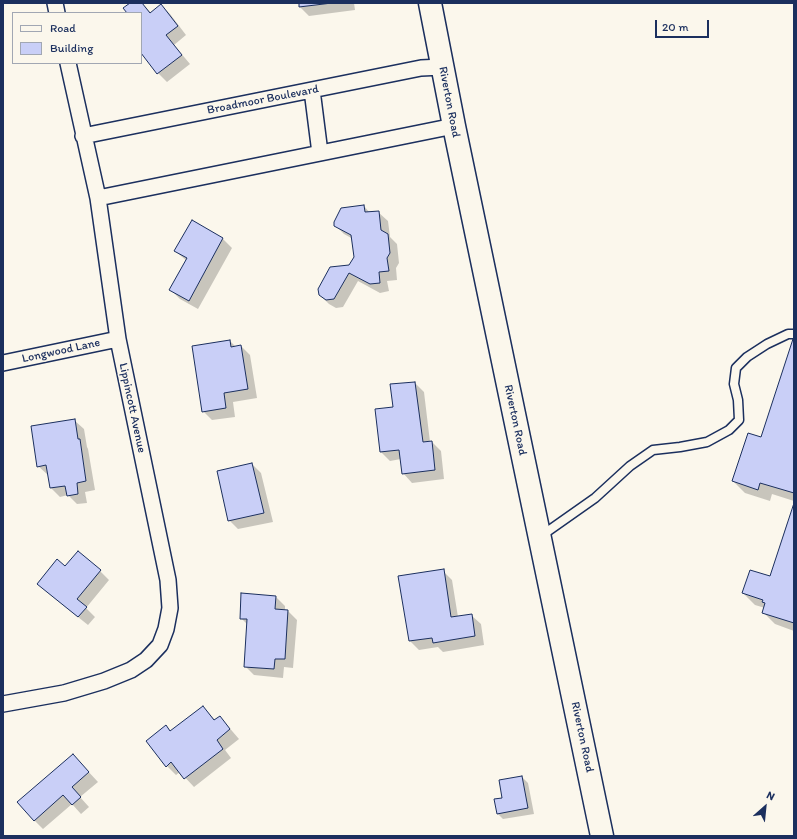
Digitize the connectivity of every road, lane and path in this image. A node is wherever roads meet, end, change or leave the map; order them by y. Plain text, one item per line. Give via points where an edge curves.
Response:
1 (430, 3) edge
2 (68, 64) edge
3 (442, 67) junction
4 (312, 90) junction
5 (454, 126) junction
6 (83, 136) junction
7 (320, 153) junction
8 (98, 198) junction
9 (794, 334) edge
10 (118, 340) junction
11 (3, 363) edge
12 (540, 536) junction
13 (3, 704) edge
14 (602, 836) edge

1 - 3 main road, Riverton Road
2 - 6 street, Lippincott Avenue
3 - 4 street, Broadmoor Boulevard via 421,68
3 - 5 main road, Riverton Road
4 - 6 street, Broadmoor Boulevard
4 - 7 street
5 - 7 street
5 - 12 main road, Riverton Road
6 - 8 street, Lippincott Avenue
7 - 8 street
8 - 10 street, Lippincott Avenue
9 - 12 lane via 788,334 766,344 736,368 734,384 738,400 738,420 729,430 707,442 653,450 630,466 595,498
10 - 11 street, Longwood Lane
10 - 13 street, Lippincott Avenue via 168,580 170,608 166,629 160,645 146,660 131,670 64,693
12 - 14 main road, Riverton Road

